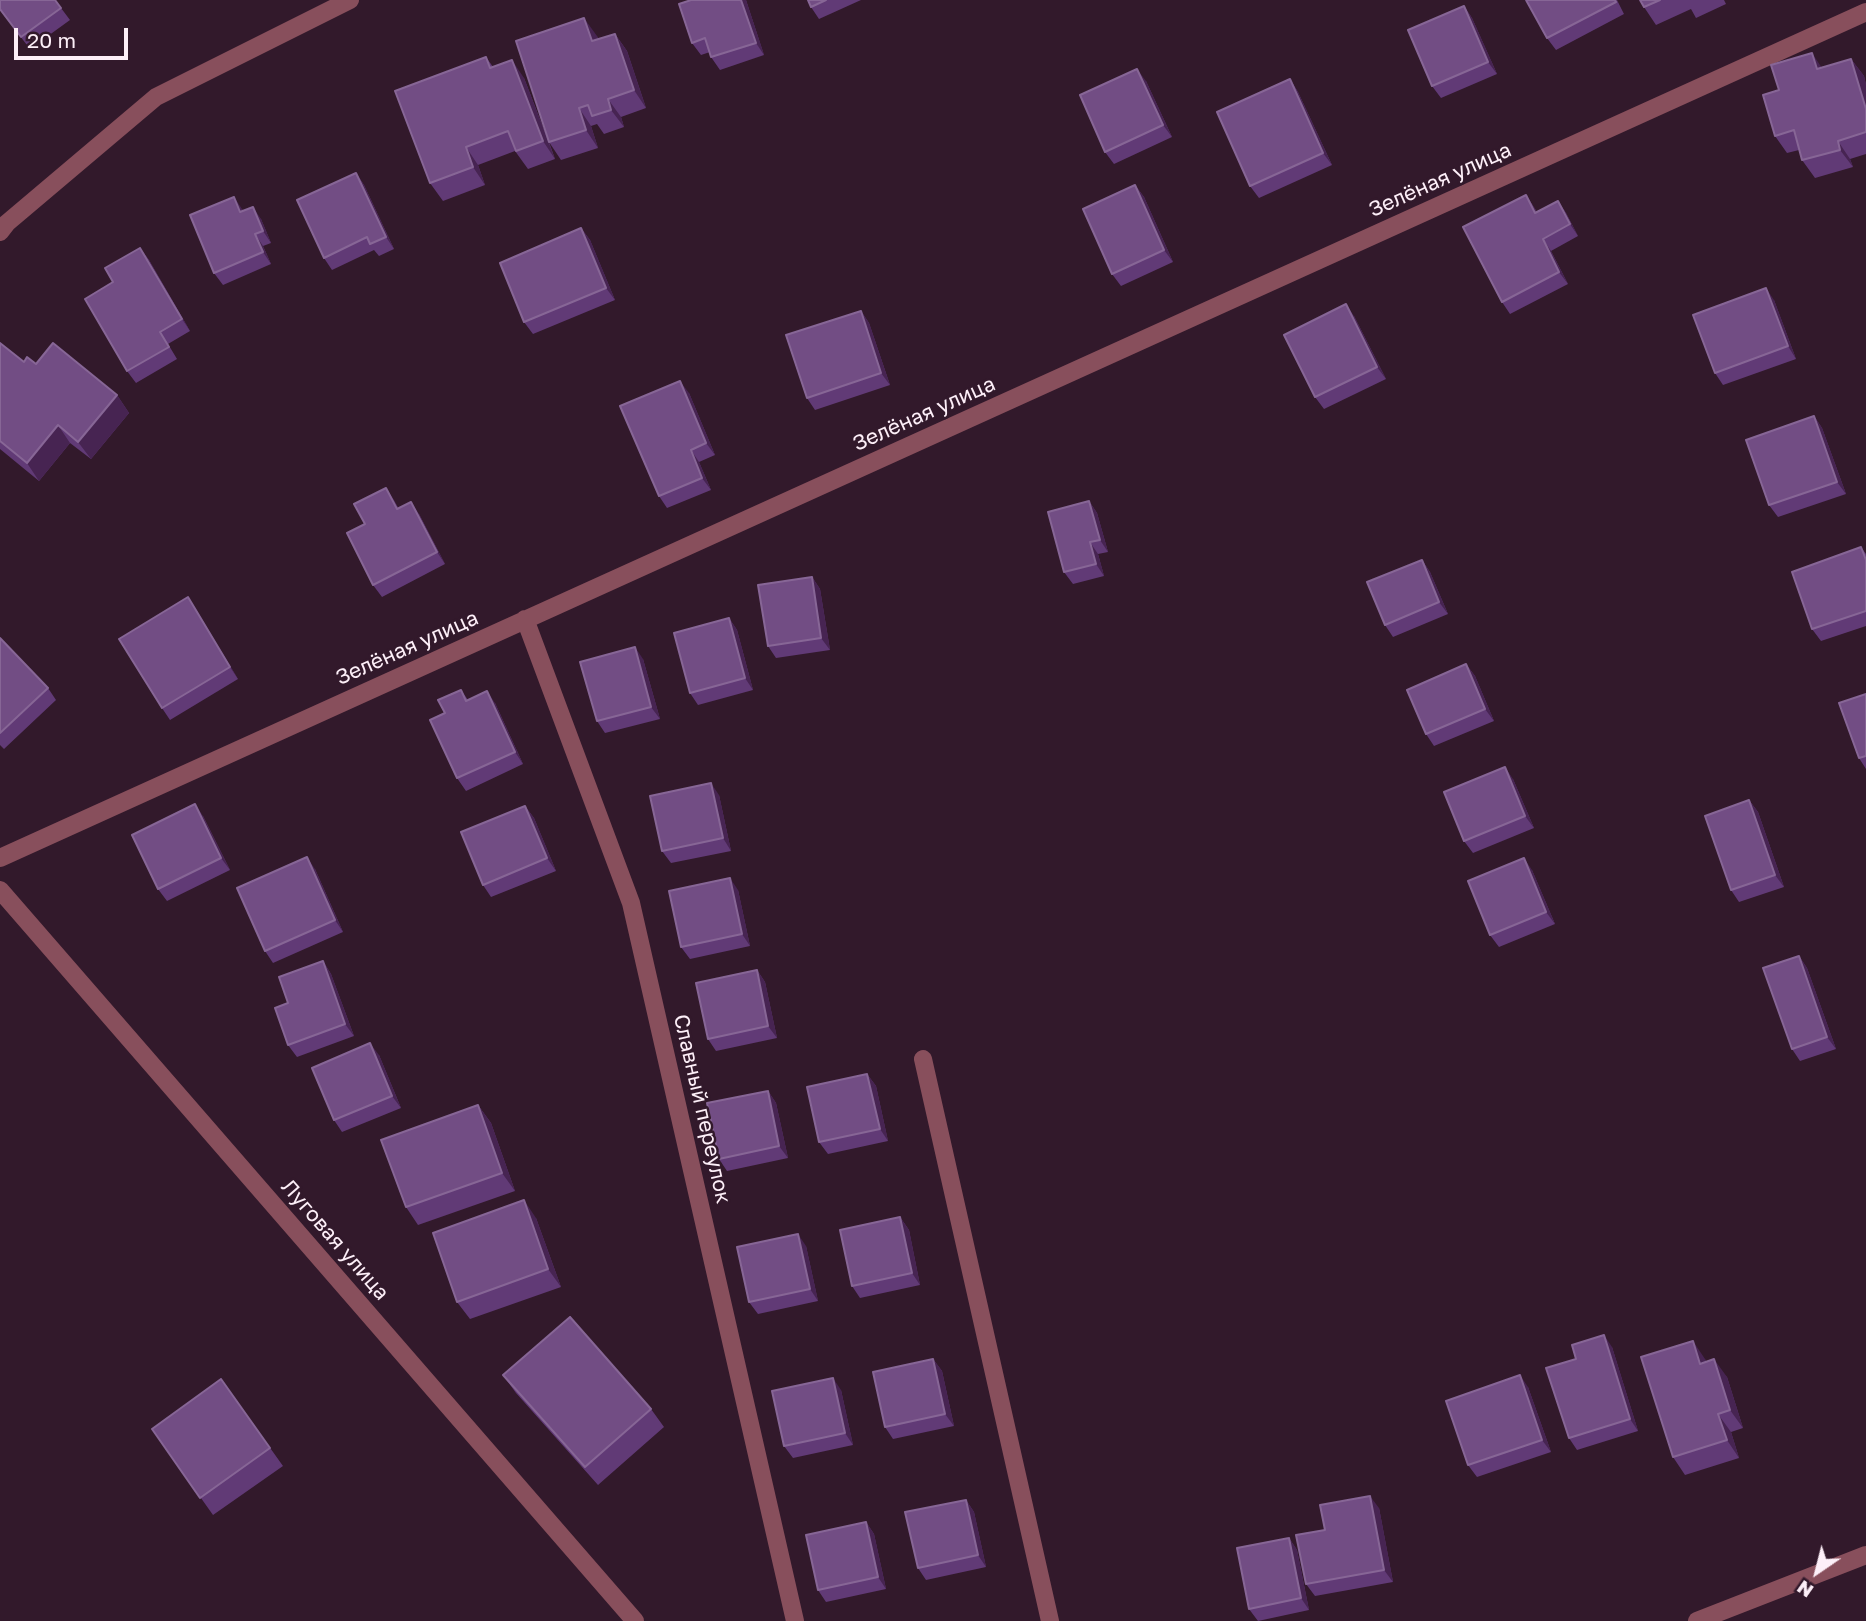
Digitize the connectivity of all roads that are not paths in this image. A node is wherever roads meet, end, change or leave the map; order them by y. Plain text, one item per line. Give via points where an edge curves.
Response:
1 (350, 0) edge
2 (1866, 12) edge
3 (0, 232) edge
4 (525, 619) junction
5 (0, 858) edge
6 (0, 890) edge
7 (923, 1059) dead end
8 (1866, 1555) edge
9 (635, 1621) edge
10 (795, 1621) edge
11 (1050, 1621) edge
12 (1697, 1621) edge

1 - 3 street via 156,97
2 - 4 street, Зелёная улица
4 - 5 street, Зелёная улица
4 - 10 street, Славный переулок via 631,903
6 - 9 street, Луговая улица
7 - 11 street
8 - 12 street

